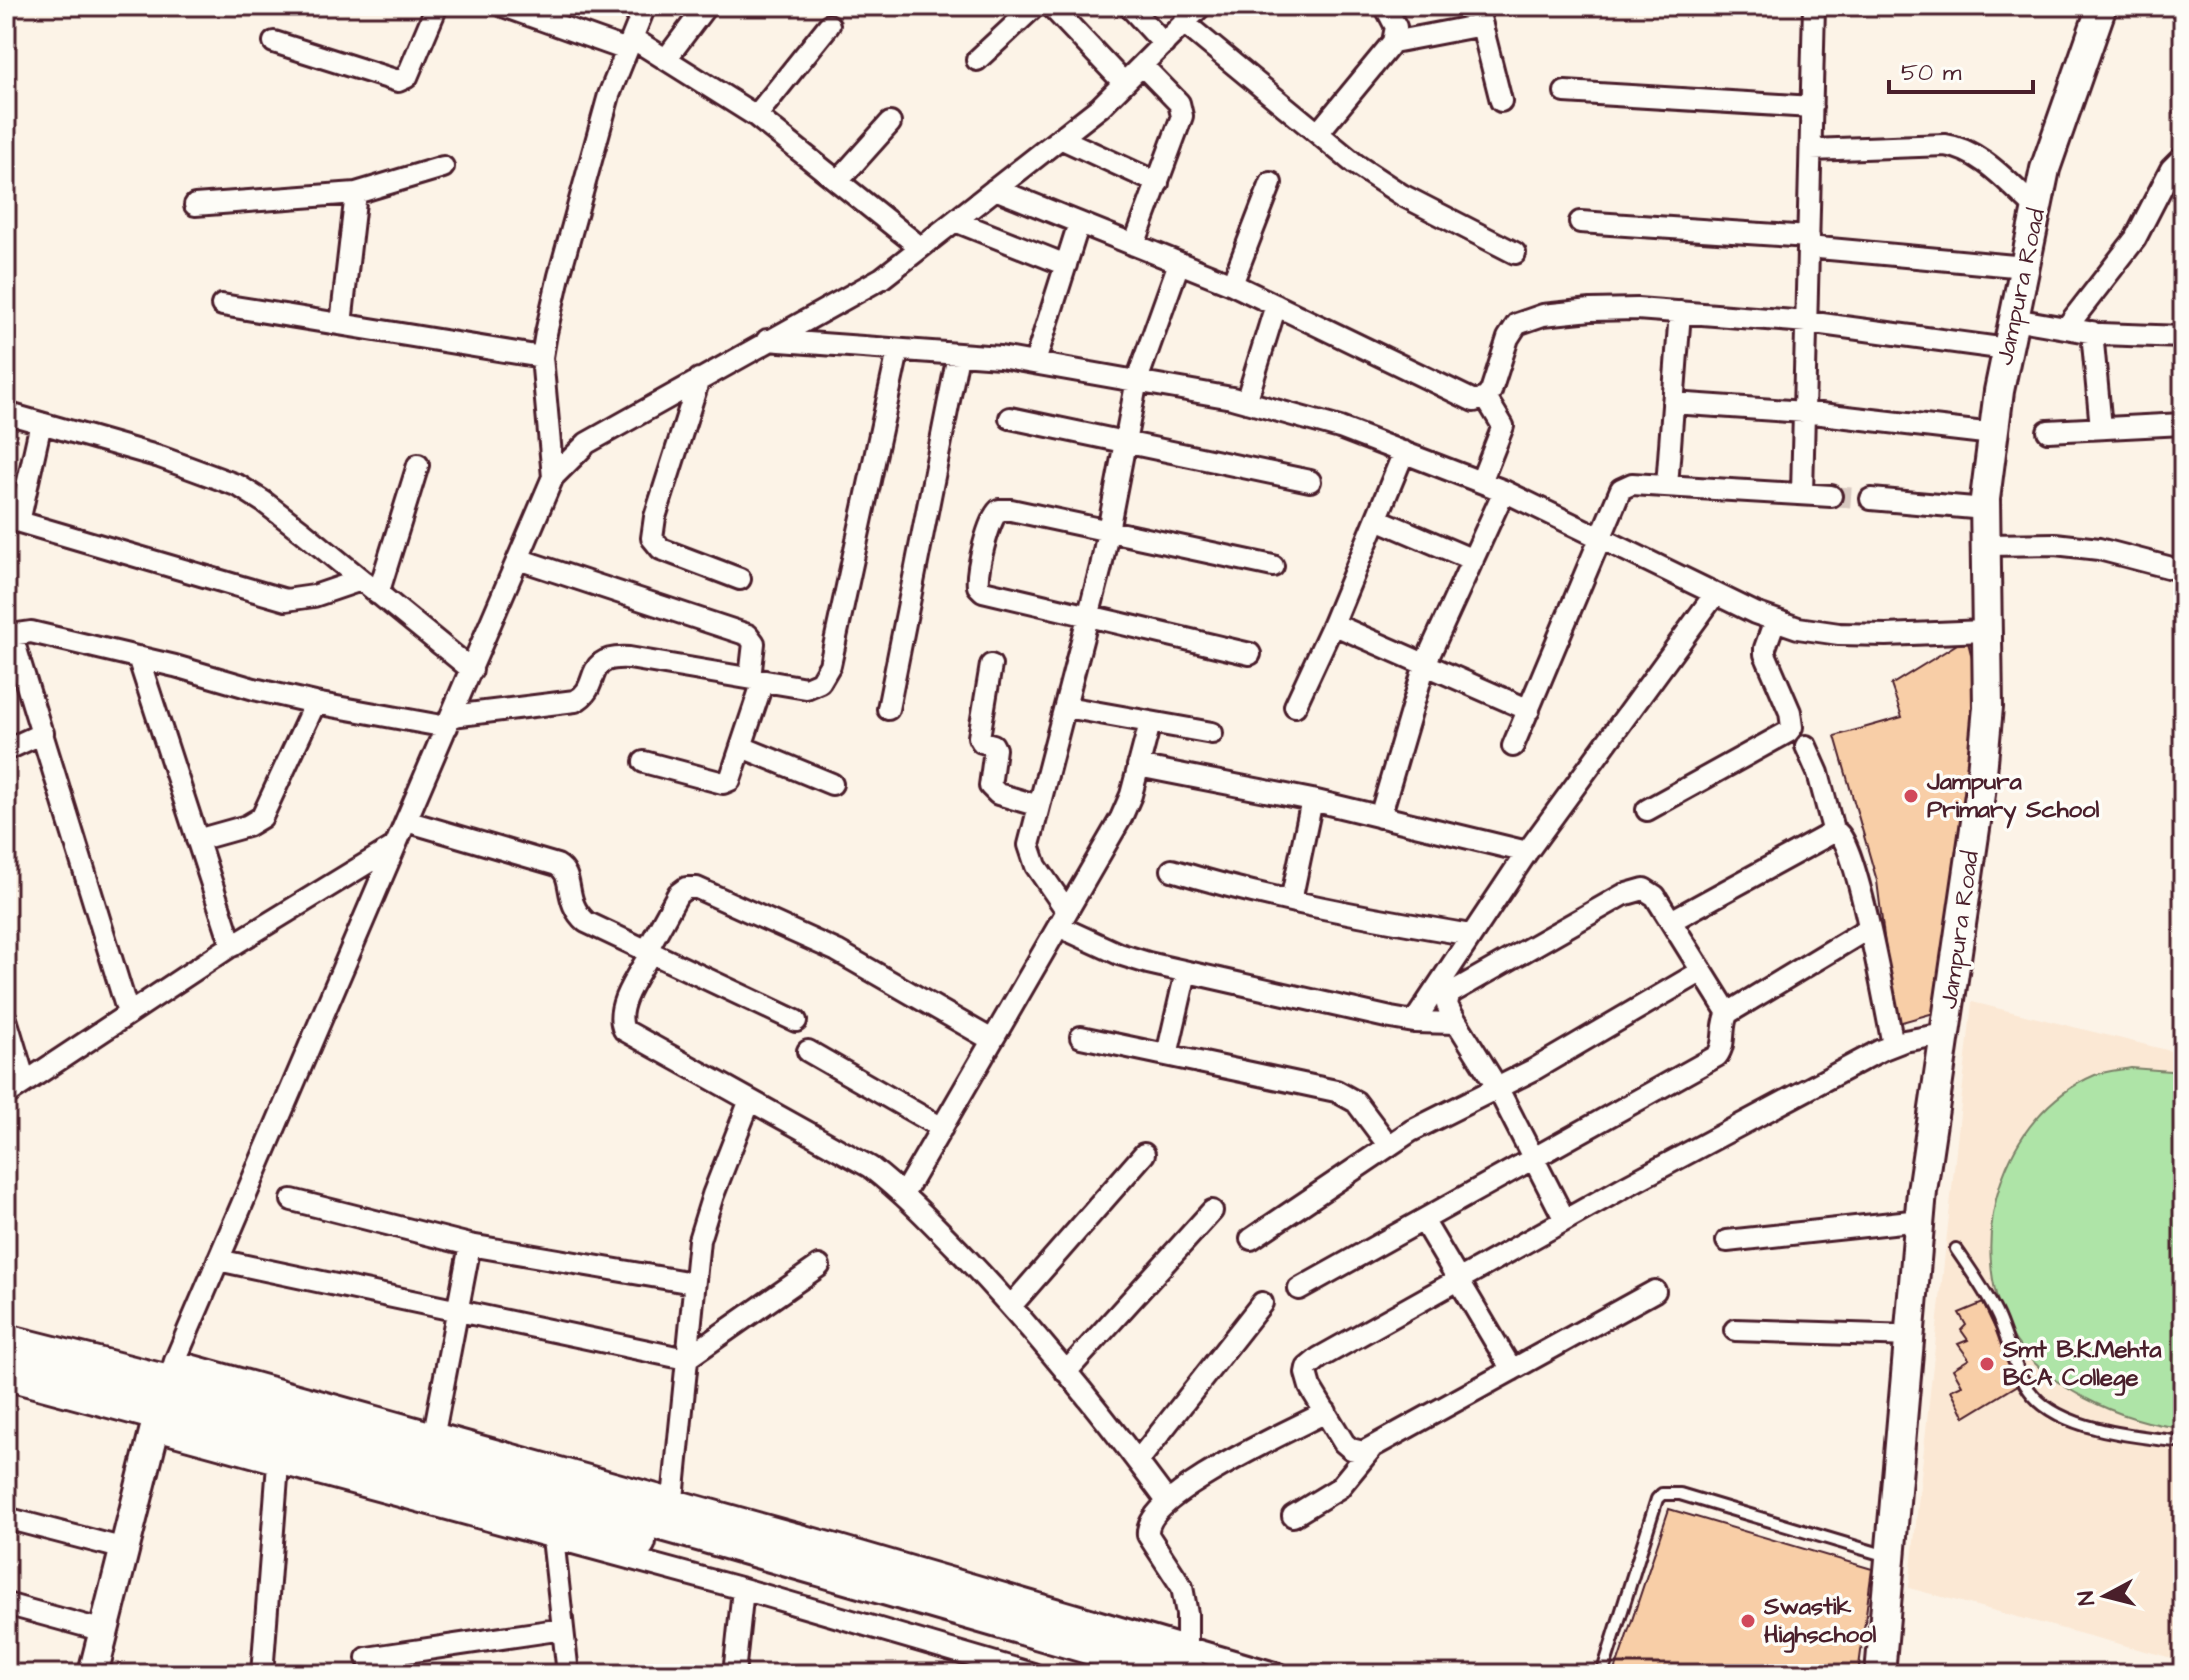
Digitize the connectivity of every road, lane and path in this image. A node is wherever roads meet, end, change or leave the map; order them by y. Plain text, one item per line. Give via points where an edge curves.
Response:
1 (437, 6) edge
2 (503, 6) edge
3 (645, 6) edge
4 (706, 6) edge
5 (1035, 6) edge
6 (1051, 6) edge
7 (1129, 6) edge
8 (1201, 6) edge
9 (1385, 6) edge
10 (1814, 6) edge
11 (2102, 6) edge
12 (1479, 16) edge
13 (1184, 23) junction
14 (829, 25) dead end
15 (274, 42) dead end
16 (1393, 42) junction
17 (630, 44) junction
18 (1164, 44) junction
19 (666, 59) junction
20 (977, 60) dead end
21 (1142, 65) junction
22 (1124, 83) junction
23 (1565, 92) dead end
24 (1501, 101) dead end
25 (1812, 107) junction
26 (756, 116) junction
27 (890, 123) dead end
28 (1318, 133) junction
29 (1060, 138) junction
30 (1811, 150) junction
31 (2183, 157) edge
32 (443, 167) dead end
33 (838, 181) junction
34 (1158, 183) junction
35 (1271, 183) dead end
36 (995, 189) junction
37 (356, 193) junction
38 (195, 205) dead end
39 (2037, 209) junction
40 (955, 221) junction
41 (1580, 222) dead end
42 (1079, 223) junction
43 (1808, 242) junction
44 (1134, 245) junction
45 (920, 247) junction
46 (1515, 253) dead end
47 (1179, 263) junction
48 (1066, 265) junction
49 (2025, 267) junction
50 (1232, 284) junction
51 (222, 305) dead end
52 (1276, 305) junction
53 (1680, 312) junction
54 (2014, 319) junction
55 (1807, 322) junction
56 (341, 324) junction
57 (2066, 328) junction
58 (2092, 332) junction
59 (2183, 337) edge
60 (767, 340) junction
61 (2007, 349) junction
62 (898, 351) junction
63 (958, 355) junction
64 (542, 357) junction
65 (1035, 362) junction
66 (699, 379) junction
67 (1137, 380) junction
68 (1486, 398) junction
69 (1246, 402) junction
70 (1673, 403) junction
71 (1804, 412) junction
72 (6, 413) edge
73 (1010, 418) dead end
74 (41, 423) junction
75 (2183, 424) edge
76 (2101, 428) junction
77 (2048, 431) dead end
78 (1993, 434) junction
79 (1125, 444) junction
80 (1404, 452) junction
81 (418, 465) dead end
82 (553, 477) junction
83 (1310, 481) dead end
84 (1481, 482) junction
85 (1667, 486) junction
86 (1504, 491) junction
87 (1802, 493) junction
88 (1831, 496) tunnel mouth
89 (1871, 499) tunnel mouth
90 (1985, 509) junction
91 (1377, 519) junction
92 (13, 520) edge
93 (1108, 532) junction
94 (1601, 539) junction
95 (1985, 545) junction
96 (518, 559) junction
97 (1473, 560) junction
98 (1273, 566) dead end
99 (2183, 571) edge
100 (740, 579) dead end
101 (361, 580) junction
102 (378, 594) junction
103 (1715, 594) junction
104 (1089, 616) junction
105 (1775, 620) junction
106 (1333, 624) junction
107 (1985, 631) junction
108 (1250, 654) dead end
109 (138, 657) junction
110 (1425, 664) junction
111 (991, 665) dead end
112 (472, 670) junction
113 (15, 678) edge
114 (757, 679) junction
115 (315, 703) junction
116 (1295, 706) dead end
117 (1066, 707) junction
118 (888, 709) dead end
119 (1529, 710) junction
120 (449, 722) junction
121 (1150, 723) junction
122 (43, 733) junction
123 (1212, 733) dead end
124 (1513, 746) dead end
125 (1806, 746) dead end
126 (742, 747) junction
127 (6, 750) edge
128 (644, 762) dead end
129 (1138, 766) junction
130 (832, 784) dead end
131 (1312, 800) junction
132 (1039, 806) junction
133 (1647, 810) dead end
134 (1380, 817) junction
135 (406, 821) junction
136 (1834, 833) junction
137 (197, 840) junction
138 (395, 846) junction
139 (1527, 852) junction
140 (1172, 870) dead end
141 (1291, 901) junction
142 (1063, 918) junction
143 (1671, 921) junction
144 (1869, 928) junction
145 (1471, 935) junction
146 (232, 946) junction
147 (648, 953) junction
148 (1702, 971) junction
149 (1186, 972) junction
150 (128, 1013) junction
151 (1728, 1013) junction
152 (6, 1019) edge
153 (796, 1021) dead end
154 (1414, 1022) junction
155 (1457, 1023) junction
156 (1945, 1034) junction
157 (1081, 1037) dead end
158 (992, 1040) junction
159 (1893, 1045) junction
160 (808, 1051) dead end
161 (1167, 1055) junction
162 (25, 1082) junction
163 (1497, 1087) junction
164 (6, 1095) edge
165 (750, 1100) junction
166 (942, 1128) junction
167 (1389, 1146) junction
168 (1144, 1154) dead end
169 (1534, 1158) junction
170 (904, 1193) junction
171 (292, 1200) dead end
172 (1212, 1211) dead end
173 (1423, 1220) junction
174 (1565, 1220) junction
175 (1920, 1220) junction
176 (1251, 1239) dead end
177 (1727, 1241) dead end
178 (470, 1245) junction
179 (1956, 1249) dead end
180 (218, 1260) junction
181 (819, 1266) dead end
182 (1457, 1280) junction
183 (693, 1283) junction
184 (1299, 1289) dead end
185 (1655, 1291) dead end
186 (1262, 1303) dead end
187 (1011, 1306) junction
188 (458, 1311) junction
189 (1735, 1330) dead end
190 (1911, 1336) junction
191 (686, 1359) junction
192 (7, 1366) edge
193 (1512, 1370) junction
194 (1066, 1372) junction
195 (164, 1397) junction
196 (1326, 1412) junction
197 (434, 1433) junction
198 (2183, 1442) edge
199 (1371, 1449) junction
200 (1138, 1461) junction
201 (278, 1464) junction
202 (673, 1499) junction
203 (1167, 1501) junction
204 (1293, 1516) dead end
205 (6, 1518) edge
206 (553, 1538) junction
207 (125, 1549) junction
208 (1892, 1558) junction
209 (743, 1589) junction
210 (6, 1604) edge
211 (563, 1629) junction
212 (104, 1631) junction
213 (367, 1658) dead end
214 (1187, 1661) edge
215 (93, 1674) edge
216 (262, 1674) edge
217 (568, 1674) edge
218 (734, 1674) edge
219 (1033, 1674) edge
220 (1108, 1674) edge
221 (1278, 1674) edge
222 (1602, 1674) edge
223 (1880, 1674) edge

1 - 15 street via 407,77 398,81
2 - 17 street
3 - 17 street
4 - 19 street
5 - 20 street
6 - 22 street
7 - 18 street
8 - 13 street
9 - 16 street via 1396,27
10 - 25 street
11 - 39 street, Jampura Road via 2045,169
12 - 16 street
12 - 24 street
13 - 18 street
13 - 28 street
14 - 26 street
16 - 28 street
17 - 19 street
17 - 64 street via 609,95
18 - 21 street
19 - 26 street
21 - 22 street
21 - 34 street via 1182,109
22 - 29 street
23 - 25 street
25 - 30 street
26 - 33 street
27 - 33 street
28 - 46 street via 1402,195
29 - 34 street
29 - 36 street
30 - 39 street via 1958,147
30 - 43 street
31 - 57 street via 2171,169 2135,239
32 - 37 street
33 - 45 street
34 - 44 street
35 - 50 street
36 - 40 street
36 - 42 street
37 - 38 street
37 - 56 street
39 - 49 street, Jampura Road
40 - 45 street
40 - 48 street
41 - 43 street
42 - 44 street
42 - 48 street
43 - 49 street
43 - 55 street
44 - 47 street
45 - 60 street via 882,278
47 - 50 street
47 - 67 street
48 - 65 street
49 - 54 street, Jampura Road
50 - 52 street
51 - 56 street
52 - 68 street via 1464,398
52 - 69 street
53 - 55 street
53 - 68 street via 1614,309 1526,319 1512,329
53 - 70 street
54 - 57 street
54 - 61 street, Jampura Road
55 - 61 street
55 - 71 street
56 - 64 street
57 - 58 street
58 - 59 street
58 - 76 street
60 - 62 street
60 - 66 street
61 - 78 street, Jampura Road
62 - 63 street
62 - 114 street via 830,665 820,682 806,688
63 - 65 street
63 - 118 street
64 - 82 street
65 - 67 street
66 - 82 street via 587,443
66 - 100 street via 652,538 661,549
67 - 69 street
67 - 79 street
68 - 84 street via 1503,426
69 - 80 street
70 - 71 street
70 - 85 street
71 - 78 street
71 - 87 street
72 - 74 street
73 - 79 street
74 - 92 street
74 - 101 street via 239,486
75 - 76 street
76 - 77 street
78 - 90 street, Jampura Road
79 - 83 street
79 - 93 street
80 - 84 street
80 - 91 street
81 - 102 street
82 - 96 street
84 - 86 street
85 - 87 street
85 - 94 street via 1632,484 1621,489
86 - 94 street
86 - 97 street
87 - 88 street
89 - 90 street
90 - 95 street, Jampura Road
91 - 97 street
91 - 106 street
92 - 101 street via 286,600
93 - 98 street
93 - 104 street
93 - 104 street via 999,510 992,518 977,576 983,591
94 - 103 street
94 - 119 street
95 - 99 street via 2099,549
95 - 107 street, Jampura Road
96 - 112 street
96 - 114 street via 748,635 754,643
97 - 110 street
101 - 102 street
102 - 112 street
103 - 105 street
103 - 139 street
104 - 108 street
104 - 117 street
105 - 107 street via 1839,634
105 - 133 street via 1765,654 1792,727
106 - 110 street
106 - 116 street
107 - 156 street, Jampura Road via 1988,707 1980,794
109 - 113 street via 23,632 15,638
109 - 115 street
109 - 137 street
110 - 119 street
110 - 134 street
111 - 132 street via 979,737 995,749 990,786 998,794
112 - 120 street
113 - 122 street
114 - 120 street via 609,658 575,701
114 - 126 street
115 - 120 street
115 - 137 street via 262,817
117 - 121 street
117 - 132 street
119 - 124 street
120 - 135 street
121 - 123 street
121 - 129 street
122 - 127 street
122 - 150 street
125 - 136 street
126 - 128 street via 726,782
126 - 130 street
129 - 131 street
129 - 142 street via 1121,818
131 - 134 street
131 - 141 street
132 - 142 street via 1030,854
134 - 139 street
135 - 138 street
135 - 147 street via 564,869 578,915
136 - 143 street
136 - 144 street via 1842,835 1848,847
137 - 146 street
138 - 146 street
138 - 180 street
139 - 145 street
140 - 141 street
141 - 145 street
142 - 149 street via 1119,954
142 - 158 street
143 - 148 street
143 - 155 street via 1650,890 1623,895 1449,994 1447,1005
144 - 151 street
144 - 159 street
145 - 154 street
146 - 150 street
147 - 153 street
147 - 158 street via 678,894 697,888 837,951
147 - 165 street via 622,1008 624,1030
148 - 151 street
148 - 163 street
149 - 154 street
149 - 161 street
150 - 162 street
151 - 169 street via 1717,1056
152 - 162 street
154 - 155 street
155 - 163 street
156 - 159 street
156 - 175 street, Jampura Road
157 - 161 street
158 - 166 street
159 - 174 street
160 - 166 street
161 - 167 street via 1336,1091 1356,1102
162 - 164 street
163 - 167 street
163 - 169 street
165 - 170 street via 870,1167
165 - 183 street via 713,1195
166 - 170 street
167 - 176 street
168 - 187 street
169 - 173 street
169 - 174 street
170 - 187 street
171 - 178 street
172 - 194 street
173 - 182 street
173 - 184 street
174 - 182 street
175 - 177 street
175 - 190 street, Jampura Road
178 - 183 street
178 - 188 street
179 - 198 lane via 1996,1314 2034,1397 2091,1426
180 - 188 street
180 - 195 street
181 - 191 street
182 - 193 street
182 - 196 street via 1311,1363 1307,1380
183 - 191 street
185 - 193 street
186 - 200 street
187 - 194 street
188 - 191 street
188 - 197 street
189 - 190 street
190 - 208 street, Jampura Road
191 - 202 street
192 - 195 highway
193 - 199 street
194 - 200 street
195 - 197 street
195 - 201 street
195 - 207 street
195 - 214 highway
195 - 220 highway
196 - 199 street via 1351,1449
196 - 203 street via 1205,1475
197 - 202 street
199 - 204 street via 1339,1488
200 - 203 street
201 - 206 street
201 - 216 street
202 - 214 street
203 - 214 street via 1147,1528 1182,1587
205 - 207 street
206 - 209 street
206 - 211 street
207 - 212 street
208 - 222 lane via 1680,1494 1662,1494
208 - 223 street, Jampura Road
209 - 218 street
209 - 219 street
210 - 212 street
211 - 213 street
211 - 217 street
212 - 215 street
214 - 221 street

